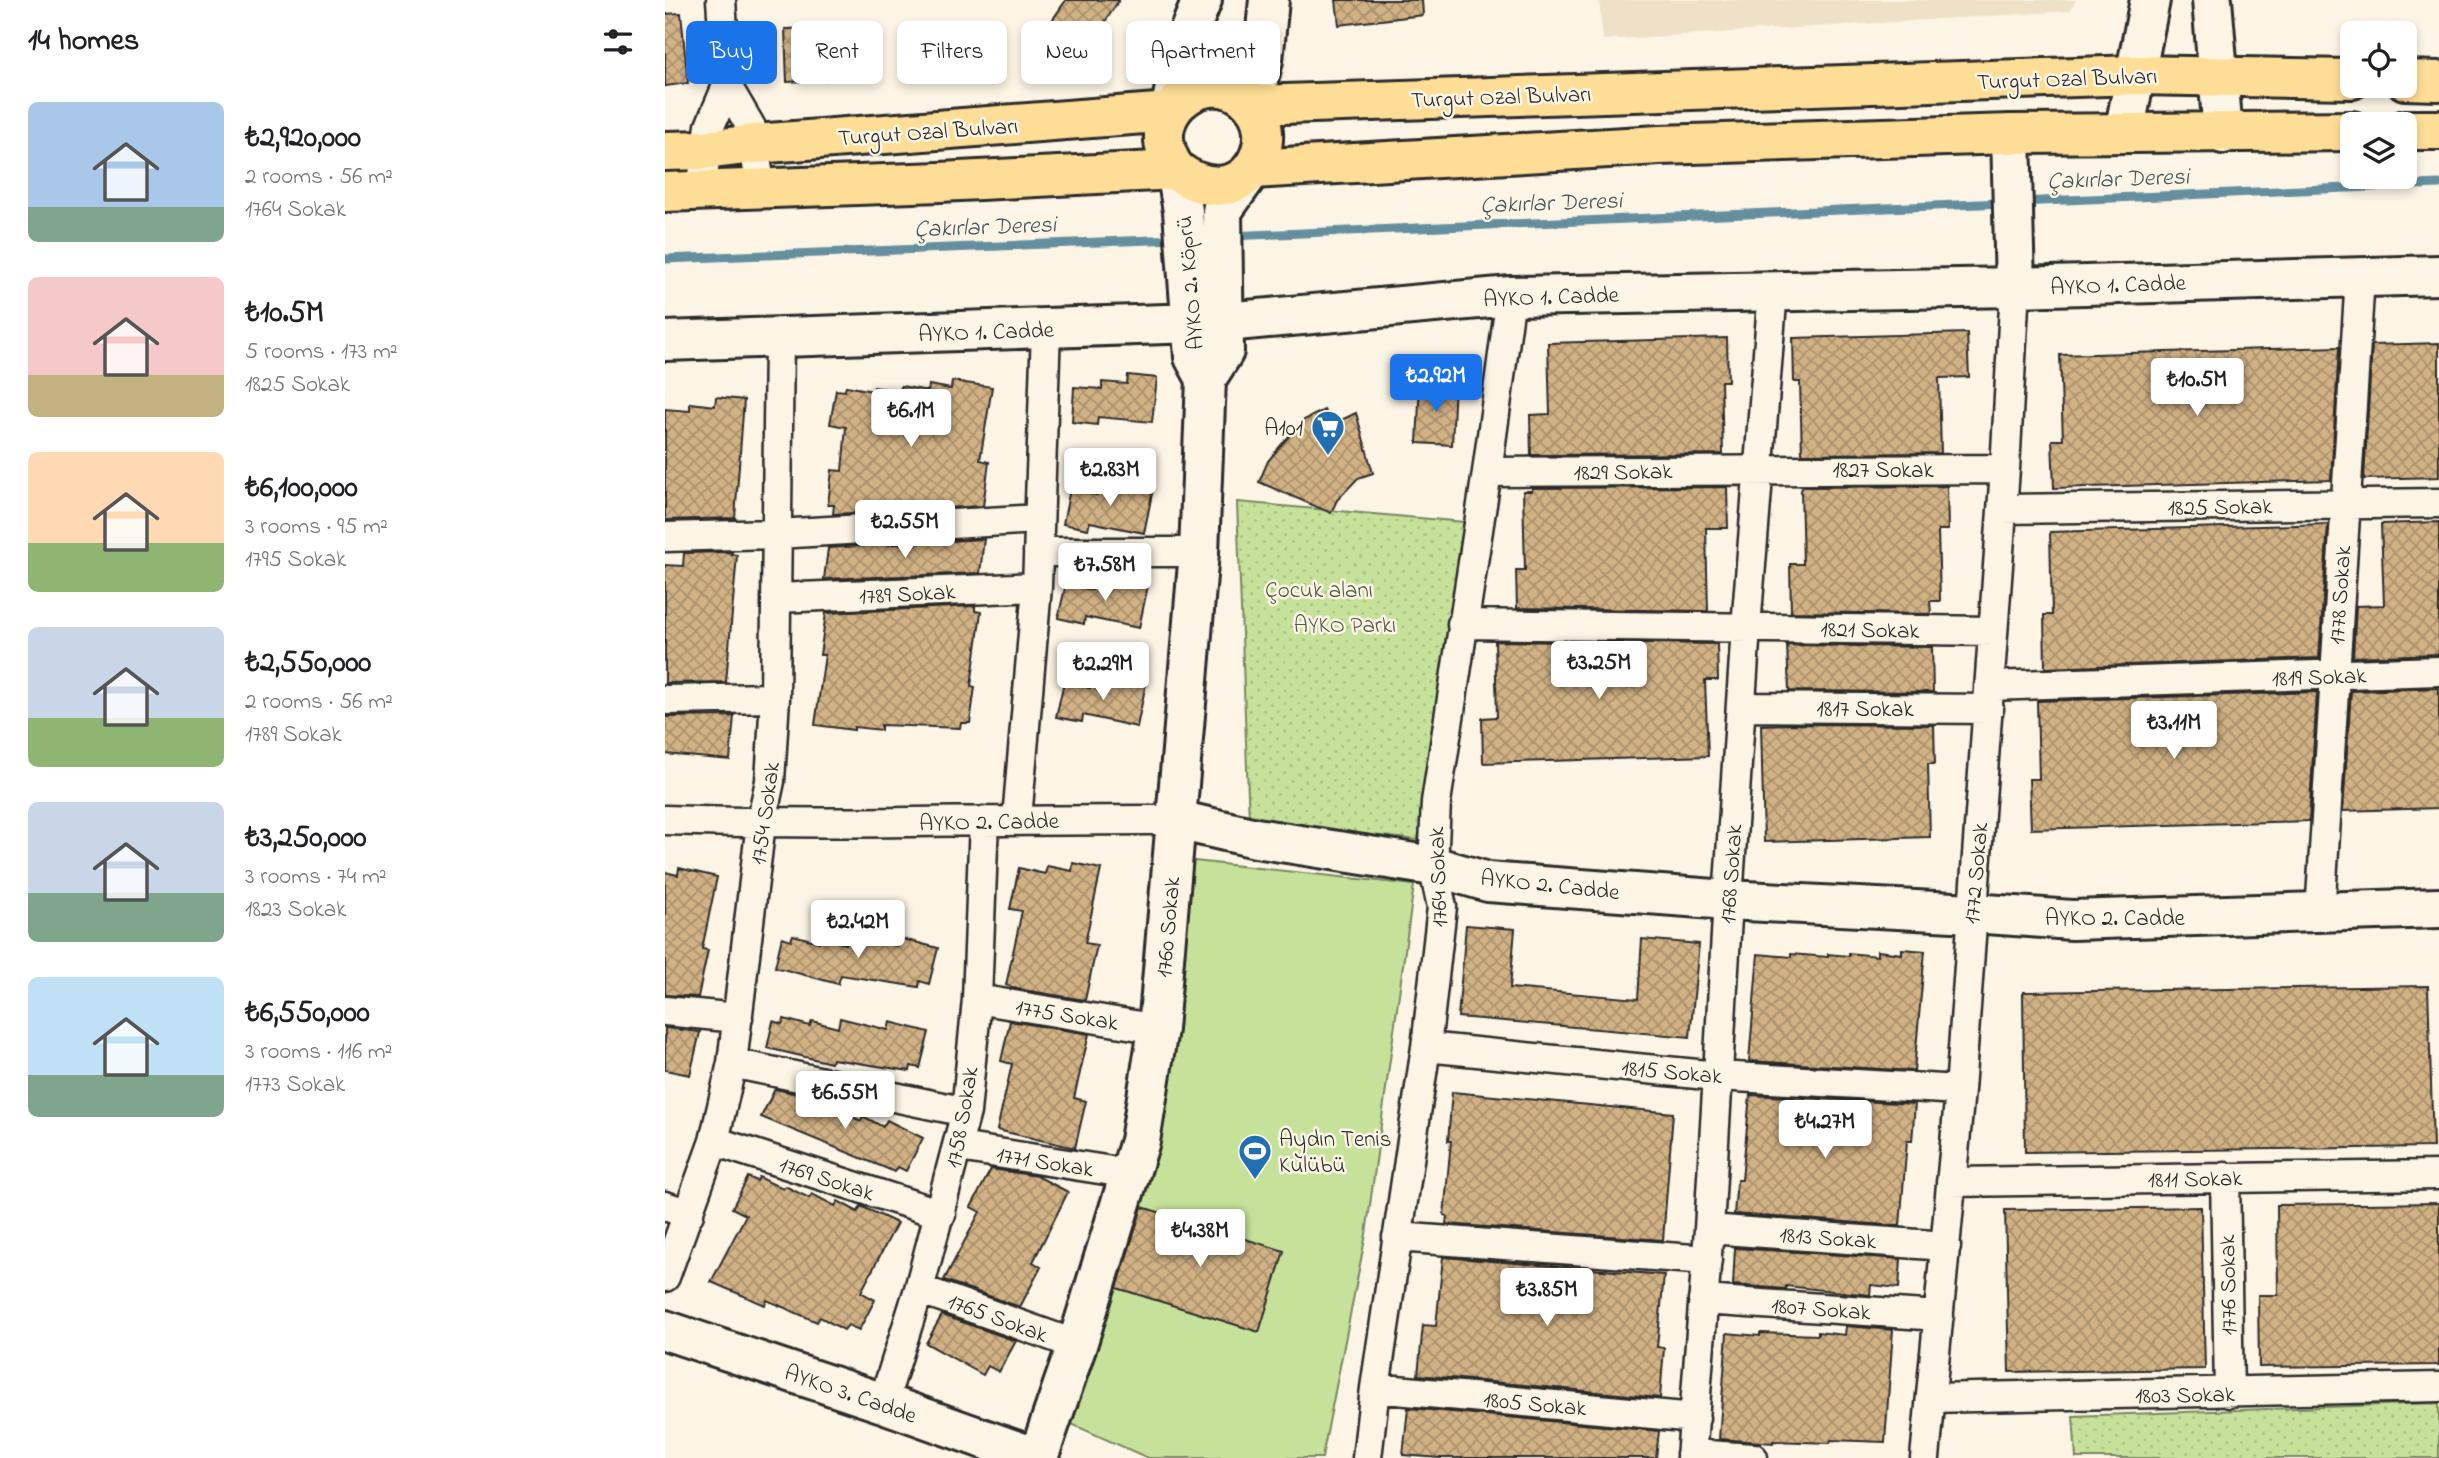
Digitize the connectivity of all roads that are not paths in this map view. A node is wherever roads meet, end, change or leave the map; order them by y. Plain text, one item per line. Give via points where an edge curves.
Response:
1 (721, 0) edge
2 (1202, 0) edge
3 (1269, 0) edge
4 (2150, 0) edge
5 (2212, 0) edge
6 (2136, 75) junction
7 (2218, 75) junction
8 (2340, 79) edge
9 (2417, 80) edge
10 (2439, 81) edge
11 (727, 86) junction
12 (1252, 104) junction
13 (1170, 112) junction
14 (2417, 130) edge
15 (2439, 130) edge
16 (2340, 131) edge
17 (2124, 133) junction
18 (2011, 134) junction
19 (2223, 134) junction
20 (754, 144) junction
21 (705, 150) junction
22 (665, 151) edge
23 (1252, 169) junction
24 (1176, 170) junction
25 (761, 189) junction
26 (683, 191) edge
27 (2439, 275) edge
28 (2360, 277) junction
29 (2015, 287) junction
30 (1773, 290) junction
31 (1511, 296) junction
32 (1207, 323) junction
33 (1047, 329) junction
34 (779, 337) junction
35 (665, 341) edge
36 (1206, 379) joint
37 (1760, 469) junction
38 (2005, 469) junction
39 (1487, 472) junction
40 (2439, 503) edge
41 (2345, 505) junction
42 (2002, 509) junction
43 (1039, 519) junction
44 (776, 534) junction
45 (665, 537) edge
46 (1038, 552) junction
47 (1199, 552) junction
48 (1037, 587) junction
49 (776, 598) junction
50 (1462, 624) junction
51 (1747, 627) junction
52 (1993, 631) junction
53 (2439, 671) edge
54 (2334, 675) junction
55 (1989, 697) junction
56 (775, 698) junction
57 (665, 699) edge
58 (1742, 707) junction
59 (1017, 819) junction
60 (665, 820) edge
61 (1177, 820) junction
62 (984, 821) junction
63 (761, 823) junction
64 (1433, 866) junction
65 (1728, 900) junction
66 (2439, 908) edge
67 (1972, 913) junction
68 (2320, 914) junction
69 (977, 999) junction
70 (665, 1012) edge
71 (738, 1018) junction
72 (1158, 1029) junction
73 (1426, 1047) junction
74 (732, 1063) junction
75 (1717, 1076) junction
76 (1960, 1090) junction
77 (966, 1112) junction
78 (714, 1141) junction
79 (959, 1147) junction
80 (1131, 1174) junction
81 (2439, 1175) edge
82 (2225, 1177) junction
83 (1951, 1182) junction
84 (677, 1210) edge
85 (941, 1214) junction
86 (1709, 1229) junction
87 (1397, 1237) junction
88 (1946, 1246) junction
89 (1707, 1260) junction
90 (665, 1277) edge
91 (919, 1289) junction
92 (1703, 1300) junction
93 (1939, 1316) junction
94 (665, 1330) edge
95 (1077, 1345) junction
96 (2439, 1387) edge
97 (1375, 1388) junction
98 (2229, 1393) junction
99 (1932, 1398) junction
100 (883, 1403) junction
101 (1695, 1418) junction
102 (1691, 1456) edge
103 (1038, 1458) edge
104 (1367, 1458) edge
105 (1753, 1458) edge
106 (1925, 1458) edge

1 - 11 street
2 - 13 street via 1183,47
3 - 12 street via 1263,60
4 - 6 street
5 - 7 street
6 - 7 main road, Turgut Ozal Bulvarı
6 - 12 main road, Turgut Ozal Bulvarı
6 - 17 street
7 - 8 main road, Turgut Ozal Bulvarı
7 - 19 street
9 - 10 main road
11 - 20 street via 751,127
11 - 21 street
12 - 13 main road, Turgut Ozal Bulvarı via 1241,94 1212,87 1184,96
12 - 23 main road via 1264,134
13 - 20 main road, Turgut Ozal Bulvarı
13 - 24 main road via 1164,138
14 - 15 main road
16 - 19 main road
17 - 18 main road
17 - 19 main road
18 - 23 main road via 1659,145
18 - 29 street
20 - 21 main road, Turgut Ozal Bulvarı
20 - 25 street
21 - 22 main road, Turgut Ozal Bulvarı
21 - 26 street
23 - 24 main road via 1217,186 1201,185
23 - 32 street, AYKO 2. Köprü via 1221,211 1223,250
24 - 25 main road
24 - 32 street, AYKO 2. Köprü via 1188,261
25 - 26 main road
27 - 28 street, AYKO 1. Cadde
28 - 29 street, AYKO 1. Cadde
28 - 41 street, 1778 Sokak
29 - 30 street, AYKO 1. Cadde
29 - 38 street, 1772 Sokak
30 - 31 street, AYKO 1. Cadde
30 - 37 street, 1768 Sokak
31 - 32 street, AYKO 1. Cadde
31 - 39 street, 1764 Sokak
32 - 33 street, AYKO 1. Cadde
32 - 36 street, AYKO 2. Köprü via 1224,351
33 - 34 street, AYKO 1. Cadde
33 - 43 street
34 - 35 street, AYKO 1. Cadde
34 - 44 street, 1754 Sokak
36 - 47 street, 1760 Sokak
37 - 38 street, 1827 Sokak
37 - 39 street, 1829 Sokak
37 - 51 street, 1768 Sokak
38 - 42 street, 1772 Sokak
39 - 50 street, 1764 Sokak
40 - 41 street, 1825 Sokak
41 - 42 street, 1825 Sokak
41 - 54 street, 1778 Sokak
42 - 52 street, 1772 Sokak
43 - 44 street
43 - 46 street
44 - 45 street
44 - 49 street, 1754 Sokak
46 - 47 street
46 - 48 street
47 - 61 street, 1760 Sokak
48 - 49 street, 1789 Sokak
48 - 59 street
49 - 56 street, 1754 Sokak
50 - 51 street, 1821 Sokak
50 - 64 street, 1764 Sokak via 1436,802
51 - 52 street, 1821 Sokak
51 - 58 street, 1768 Sokak
52 - 55 street, 1772 Sokak
53 - 54 street, 1819 Sokak
54 - 55 street, 1819 Sokak
54 - 68 street, 1778 Sokak
55 - 58 street, 1817 Sokak
55 - 67 street, 1772 Sokak
56 - 57 street
56 - 63 street, 1754 Sokak via 770,781
58 - 65 street, 1768 Sokak
59 - 61 street, AYKO 2. Cadde
59 - 62 street, AYKO 2. Cadde
60 - 63 street, AYKO 2. Cadde
61 - 64 street, AYKO 2. Cadde via 1256,838
61 - 72 street, 1760 Sokak
62 - 63 street, AYKO 2. Cadde
62 - 69 street, 1758 Sokak
63 - 71 street, 1754 Sokak
64 - 65 street, AYKO 2. Cadde via 1488,882
64 - 73 street, 1764 Sokak via 1442,907
65 - 67 street, AYKO 2. Cadde
65 - 75 street, 1768 Sokak
66 - 68 street, AYKO 2. Cadde
67 - 68 street, AYKO 2. Cadde via 2072,920
67 - 76 street, 1772 Sokak
69 - 72 street, 1775 Sokak
69 - 77 street, 1758 Sokak
70 - 71 street
71 - 74 street, 1754 Sokak
72 - 80 street, 1760 Sokak
73 - 75 street, 1815 Sokak
73 - 87 street, 1764 Sokak
74 - 77 street
74 - 78 street, 1754 Sokak
75 - 76 street, 1815 Sokak
75 - 86 street, 1768 Sokak
76 - 83 street, 1772 Sokak
77 - 79 street, 1758 Sokak
78 - 84 street, 1754 Sokak
78 - 85 street, 1769 Sokak
79 - 80 street, 1771 Sokak
79 - 85 street, 1758 Sokak
80 - 95 street, 1760 Sokak
81 - 82 street, 1811 Sokak
82 - 83 street, 1811 Sokak
82 - 98 street, 1776 Sokak
83 - 88 street, 1772 Sokak
84 - 90 street, 1754 Sokak
85 - 91 street, 1758 Sokak
86 - 88 street, 1813 Sokak
86 - 89 street, 1768 Sokak
87 - 89 street
87 - 97 street, 1764 Sokak
88 - 93 street, 1772 Sokak
89 - 92 street, 1768 Sokak
91 - 95 street, 1765 Sokak
91 - 100 street, 1758 Sokak
92 - 93 street, 1807 Sokak
92 - 101 street, 1768 Sokak
93 - 99 street, 1772 Sokak
94 - 100 street, AYKO 3. Cadde
95 - 103 street, 1760 Sokak
96 - 98 street, 1803 Sokak
97 - 101 street, 1805 Sokak
97 - 104 street, 1764 Sokak
98 - 99 street, 1803 Sokak
99 - 106 street, 1772 Sokak
100 - 103 street, AYKO 3. Cadde
101 - 102 street, 1768 Sokak
102 - 105 street

